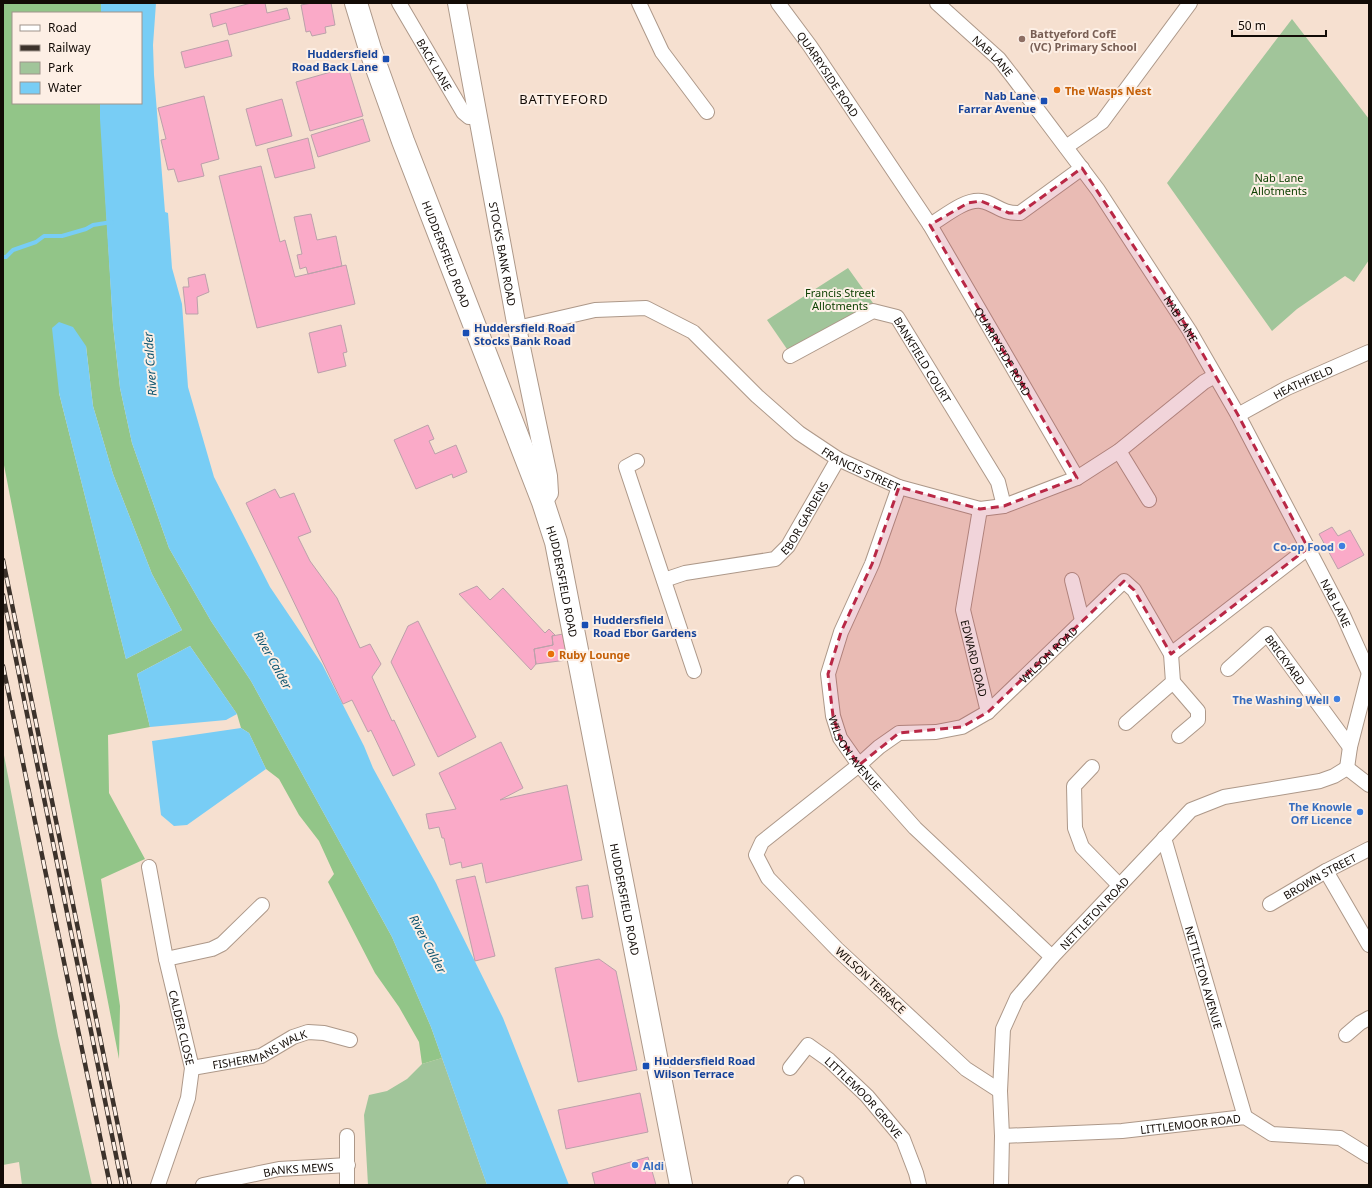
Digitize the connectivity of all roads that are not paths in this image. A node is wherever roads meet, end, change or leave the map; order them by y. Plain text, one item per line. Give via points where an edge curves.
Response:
1 (356, 3) edge
2 (398, 3) edge
3 (457, 3) edge
4 (640, 3) edge
5 (778, 3) edge
6 (937, 3) edge
7 (1190, 3) edge
8 (707, 112) dead end
9 (477, 117) junction
10 (1066, 147) junction
11 (1082, 168) junction
12 (930, 226) junction
13 (517, 328) junction
14 (1369, 352) edge
15 (790, 356) dead end
16 (1215, 376) junction
17 (1238, 415) junction
18 (1119, 451) junction
19 (838, 459) junction
20 (637, 461) dead end
21 (1077, 478) junction
22 (899, 487) junction
23 (1149, 500) dead end
24 (543, 502) junction
25 (1004, 506) junction
26 (980, 510) junction
27 (1308, 548) junction
28 (664, 580) junction
29 (1072, 580) dead end
30 (1082, 620) junction
31 (1171, 654) junction
32 (1228, 669) dead end
33 (694, 671) dead end
34 (1369, 673) edge
35 (1173, 682) junction
36 (988, 712) junction
37 (1126, 723) dead end
38 (1179, 736) dead end
39 (1350, 747) junction
40 (859, 765) junction
41 (1092, 767) dead end
42 (1347, 768) junction
43 (1369, 785) edge
44 (1164, 838) junction
45 (1369, 849) edge
46 (756, 855) joint
47 (149, 867) dead end
48 (1326, 871) junction
49 (1119, 885) junction
50 (1270, 904) dead end
51 (262, 906) dead end
52 (1369, 946) edge
53 (1052, 957) junction
54 (166, 959) junction
55 (1369, 1018) edge
56 (1346, 1035) dead end
57 (350, 1040) dead end
58 (192, 1068) junction
59 (790, 1068) dead end
60 (1000, 1091) junction
61 (1245, 1117) junction
62 (347, 1136) dead end
63 (1002, 1136) junction
64 (1369, 1156) edge
65 (348, 1165) junction
66 (158, 1185) edge
67 (203, 1185) edge
68 (347, 1185) edge
69 (681, 1185) edge
70 (919, 1185) edge
71 (1001, 1185) edge

1 - 24 highway, HUDDERSFIELD ROAD via 403,141
2 - 9 street, BACK LANE via 463,112 469,117
3 - 9 street, STOCKS BANK ROAD
4 - 8 street via 662,52
5 - 12 street, QUARRYSIDE ROAD via 810,46
6 - 10 street, NAB LANE via 999,59
7 - 10 street via 1102,122
9 - 13 street, STOCKS BANK ROAD
10 - 11 street, NAB LANE
11 - 12 street via 1020,213 1008,213 981,201 968,203
11 - 16 street, NAB LANE via 1185,324
12 - 21 street, QUARRYSIDE ROAD
13 - 19 street, FRANCIS STREET via 595,310 646,308 693,332 757,396 799,433
13 - 24 street, STOCKS BANK ROAD via 548,476 549,493
14 - 17 street, HEATHFIELD via 1287,388
15 - 25 street, BANKFIELD COURT via 873,311 898,317 998,482
16 - 17 street, NAB LANE
16 - 18 street, FRANCIS STREET via 1204,382
17 - 27 street, NAB LANE
18 - 21 street, FRANCIS STREET
18 - 23 street
19 - 22 street, FRANCIS STREET
19 - 28 street, EBOR GARDENS via 788,546 775,559 685,573
20 - 28 street via 626,467
21 - 25 street, FRANCIS STREET
22 - 26 street, FRANCIS STREET
22 - 40 street, WILSON AVENUE via 872,564 841,632 828,674 833,716 840,738
24 - 69 highway, HUDDERSFIELD ROAD via 561,565
25 - 26 street, FRANCIS STREET
26 - 36 street, EDWARD ROAD via 963,610
27 - 31 street
27 - 34 street, NAB LANE via 1343,615
28 - 33 street
29 - 30 street
30 - 31 street, WILSON ROAD via 1124,581 1134,590
30 - 36 street, WILSON ROAD
31 - 35 street
32 - 39 street, BRICKYARD via 1267,634
34 - 39 street, NAB LANE
35 - 37 street
35 - 38 street via 1198,711 1198,720
36 - 40 street, WILSON ROAD via 962,727 936,732 899,733
39 - 42 street, NAB LANE
40 - 46 street, WILSON ROAD via 762,842
40 - 53 street, WILSON AVENUE via 915,828
41 - 49 street via 1074,786 1075,828 1082,847
42 - 43 street
42 - 44 street, NETTLETON ROAD via 1320,781 1224,797 1191,810
44 - 49 street, NETTLETON ROAD
44 - 61 street, NETTLETON AVENUE
45 - 48 street, BROWN STREET
46 - 60 street, WILSON TERRACE via 768,878 837,949 966,1069
47 - 54 street, CALDER CLOSE
48 - 50 street, BROWN STREET
48 - 52 street
49 - 53 street, NETTLETON ROAD
51 - 54 street via 217,947
53 - 60 street, NETTLETON ROAD via 1017,998 1003,1029
54 - 58 street, CALDER CLOSE
55 - 56 street
57 - 58 street, FISHERMANS WALK via 324,1033 308,1032 293,1037 261,1056
58 - 66 street, CALDER CLOSE via 188,1098
59 - 70 street, LITTLEMOOR GROVE via 808,1045 829,1060 867,1096 903,1139
60 - 63 street, NETTLETON ROAD
61 - 63 street, LITTLEMOOR ROAD via 1122,1131
61 - 64 street, LITTLEMOOR ROAD via 1272,1134 1340,1138
62 - 65 street
63 - 71 street, NETTLETON ROAD
65 - 67 street, BANKS MEWS via 279,1169
65 - 68 street

